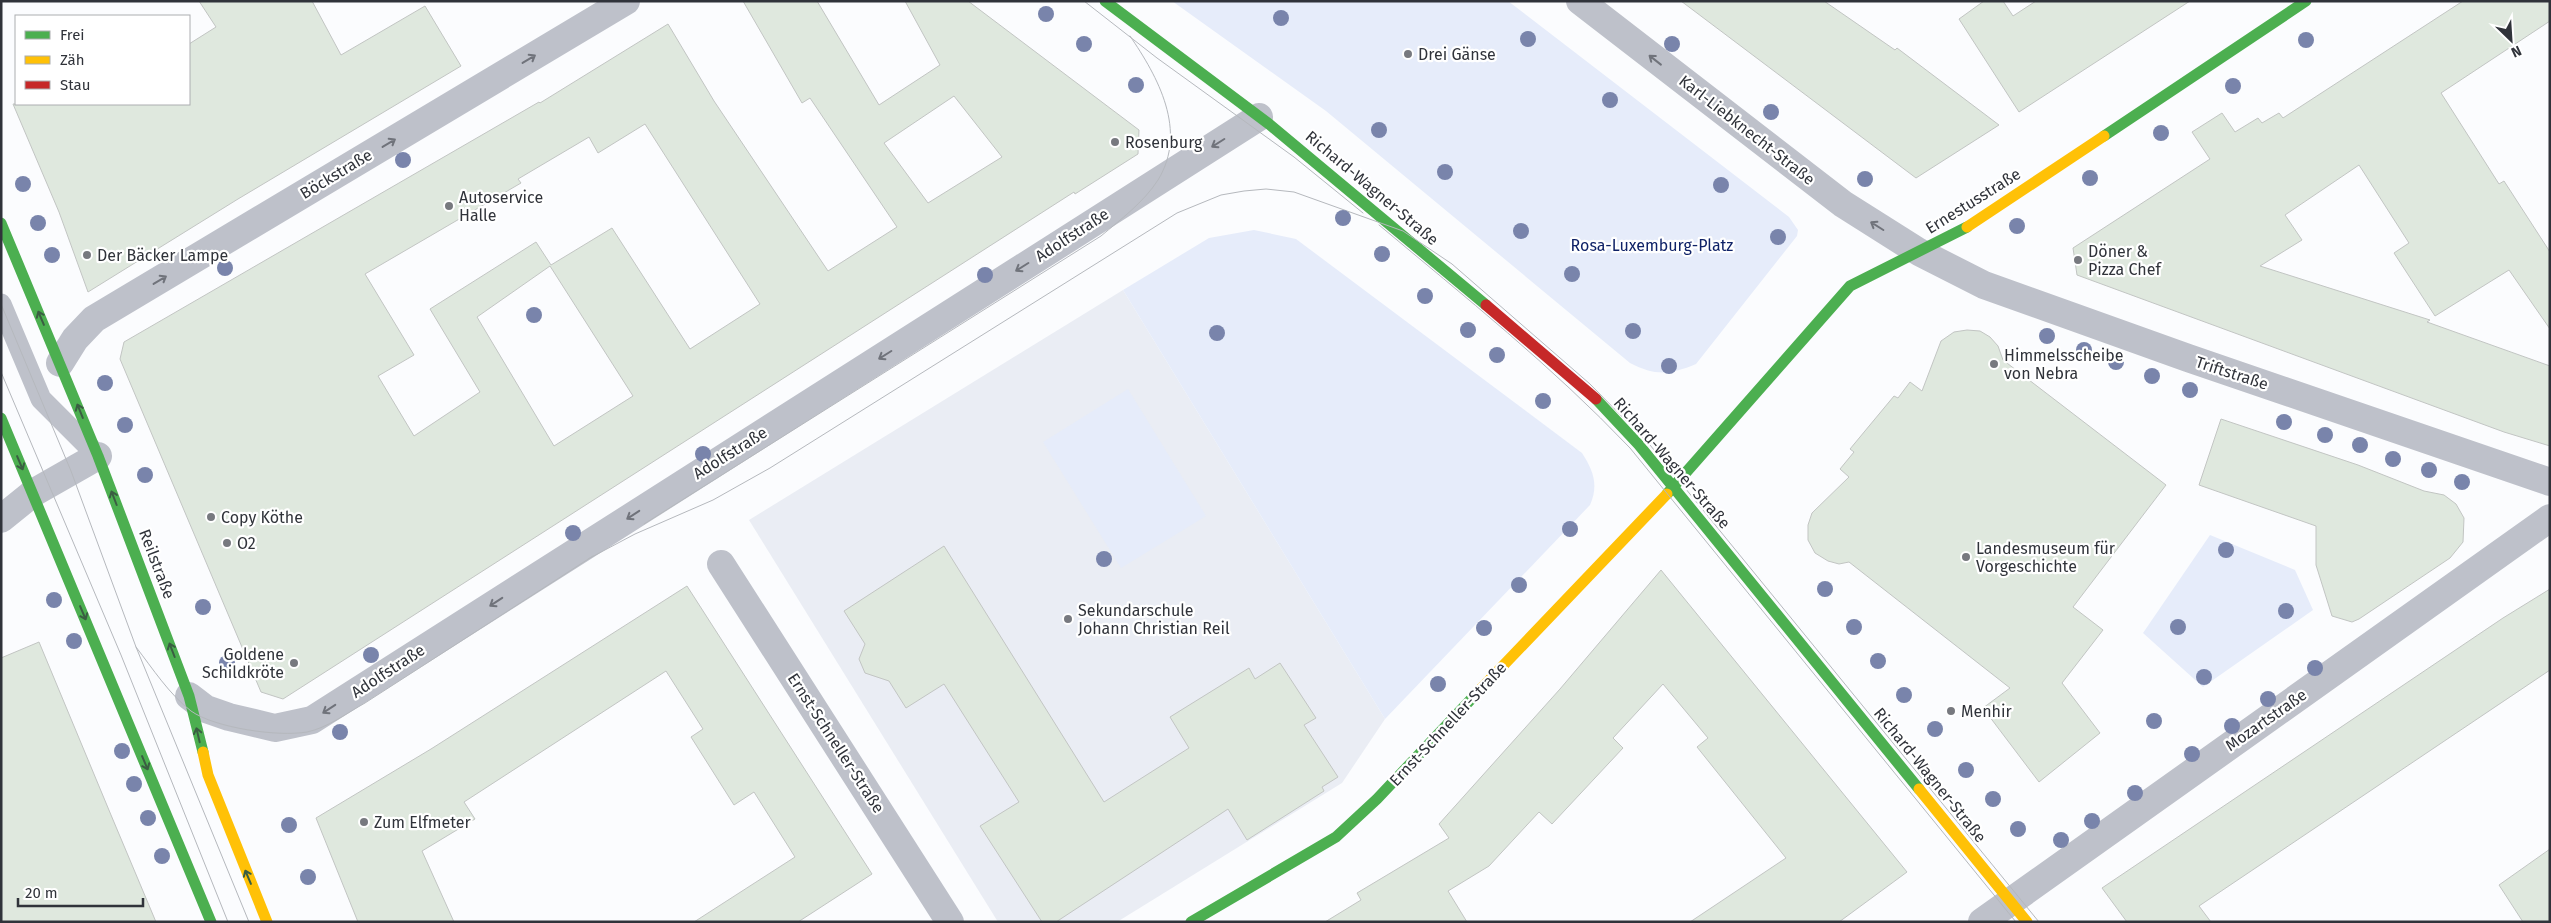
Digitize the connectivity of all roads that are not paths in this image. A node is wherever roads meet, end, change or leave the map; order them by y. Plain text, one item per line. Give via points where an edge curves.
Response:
1 (626, 1) edge
2 (1105, 1) edge
3 (1580, 1) edge
4 (2306, 1) edge
5 (1259, 117) junction
6 (1, 223) edge
7 (1919, 252) junction
8 (1, 304) edge
9 (60, 363) junction
10 (1, 418) edge
11 (98, 456) junction
12 (2550, 482) edge
13 (1673, 487) junction
14 (33, 493) junction
15 (2550, 518) edge
16 (1, 519) edge
17 (721, 564) dead end
18 (189, 696) junction
19 (2020, 912) edge
20 (946, 920) edge
21 (211, 922) edge
22 (267, 922) edge
23 (1191, 922) edge
24 (1982, 922) edge

9 -> 1 street, Böckstraße via 94,319
2 - 5 street, Richard-Wagner-Straße
7 -> 3 street, Karl-Liebknecht-Straße via 1843,204
4 - 7 street, Ernestusstraße via 1960,232
5 - 13 street, Richard-Wagner-Straße via 1592,395
5 -> 18 street, Adolfstraße via 312,720 275,728 229,718 206,709
9 -> 6 street, Reilstraße
7 - 12 street, Triftstraße via 2003,291
7 - 13 street, Ernestusstraße via 1850,286
8 - 11 lane via 41,399
11 -> 9 street, Reilstraße
10 -> 14 street
11 - 14 street
18 -> 11 street, Reilstraße
13 - 19 street, Richard-Wagner-Straße
13 - 23 street, Ernst-Schneller-Straße via 1377,799 1336,837
14 - 16 street
14 -> 21 street
15 - 19 street, Mozartstraße
17 - 20 street, Ernst-Schneller-Straße
22 -> 18 street, Reilstraße via 208,775
19 - 24 street, Mozartstraße

